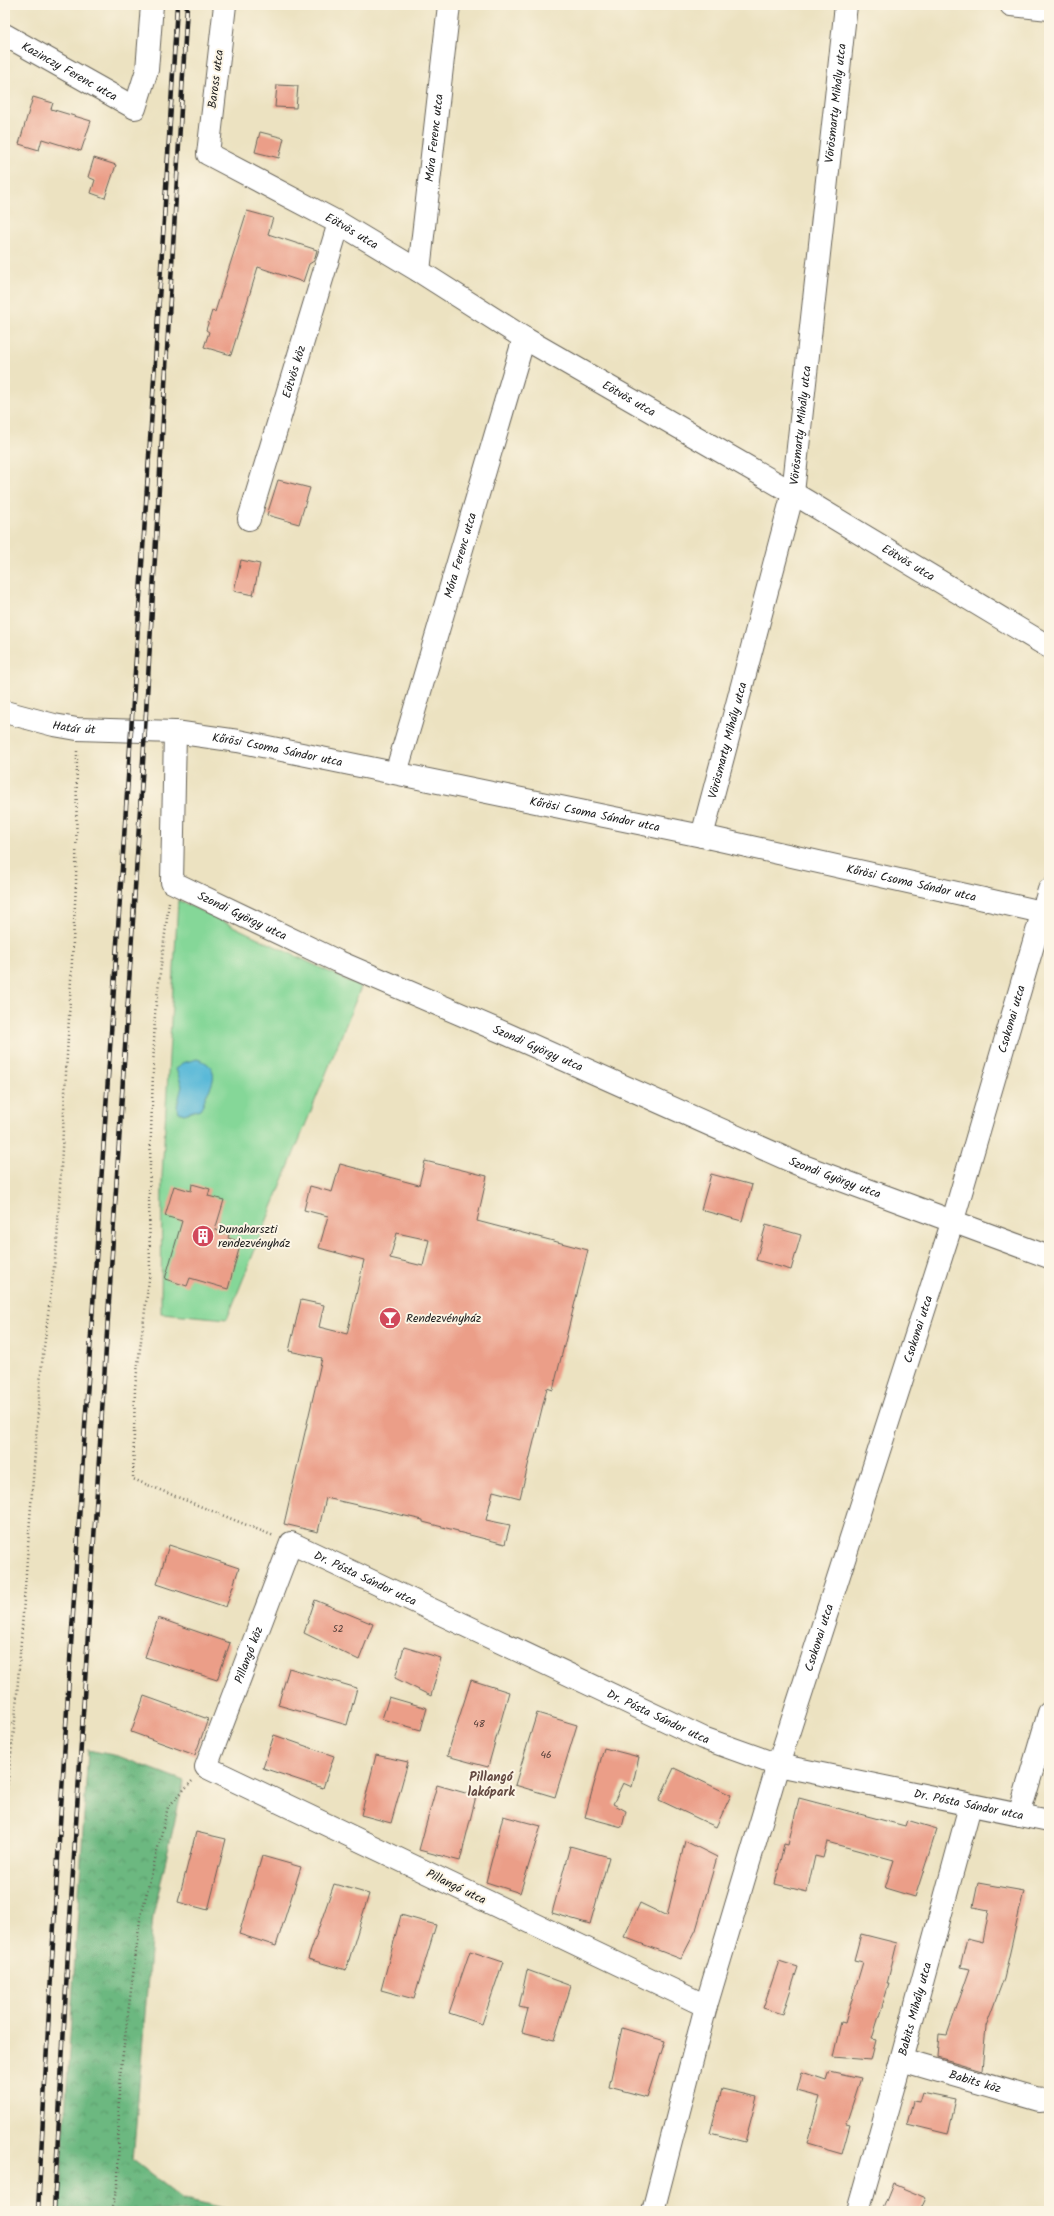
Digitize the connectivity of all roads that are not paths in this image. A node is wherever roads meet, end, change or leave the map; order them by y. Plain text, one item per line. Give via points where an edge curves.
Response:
1 (152, 5) edge
2 (225, 5) edge
3 (449, 5) edge
4 (846, 5) edge
5 (1010, 5) edge
6 (1049, 9) edge
7 (5, 35) edge
8 (208, 154) joint
9 (339, 223) junction
10 (420, 271) junction
11 (524, 338) junction
12 (793, 493) junction
13 (249, 519) dead end
14 (1049, 647) edge
15 (5, 712) edge
16 (145, 730) joint
17 (175, 732) junction
18 (396, 773) junction
19 (702, 836) junction
20 (1049, 890) edge
21 (1042, 912) junction
22 (953, 1220) junction
23 (1049, 1257) edge
24 (290, 1543) joint
25 (1049, 1713) edge
26 (778, 1765) junction
27 (206, 1767) joint
28 (970, 1806) junction
29 (1019, 1815) junction
30 (1049, 1821) edge
31 (706, 2006) junction
32 (901, 2060) junction
33 (1049, 2099) edge
34 (653, 2211) edge
35 (858, 2211) edge

1 - 7 street, Kazinczy Ferenc utca via 147,70 135,108
2 - 8 street, Baross utca
3 - 10 street, Móra Ferenc utca
4 - 12 street, Vörösmarty Mihály utca
5 - 6 street
8 - 9 street, Eötvös utca
9 - 10 street, Eötvös utca
9 - 13 street, Eötvös köz
10 - 11 street, Eötvös utca
11 - 12 street, Eötvös utca
11 - 18 street, Móra Ferenc utca
12 - 14 street, Eötvös utca
12 - 19 street, Vörösmarty Mihály utca
15 - 16 street, Határ út via 54,725
16 - 17 street, Kőrösi Csoma Sándor utca
17 - 18 street, Kőrösi Csoma Sándor utca
17 - 22 street, Szondi György utca via 172,882 336,961 510,1035 798,1164
18 - 19 street, Kőrösi Csoma Sándor utca
19 - 21 street, Kőrösi Csoma Sándor utca
20 - 21 street, Csokonai utca
21 - 22 street, Csokonai utca via 1007,1042
22 - 23 street, Szondi György utca
22 - 26 street, Csokonai utca
24 - 26 street, Dr. Pósta Sándor utca via 703,1738
24 - 27 street, Pillangó köz
25 - 29 street
26 - 28 street, Dr. Pósta Sándor utca
26 - 31 street, Csokonai utca
27 - 31 street, Pillangó utca
28 - 29 street, Dr. Pósta Sándor utca
28 - 32 street, Babits Mihály utca
29 - 30 street, Dr. Pósta Sándor utca
31 - 34 street, Csokonai utca
32 - 33 street, Babits köz via 1039,2100
32 - 35 street, Babits Mihály utca

